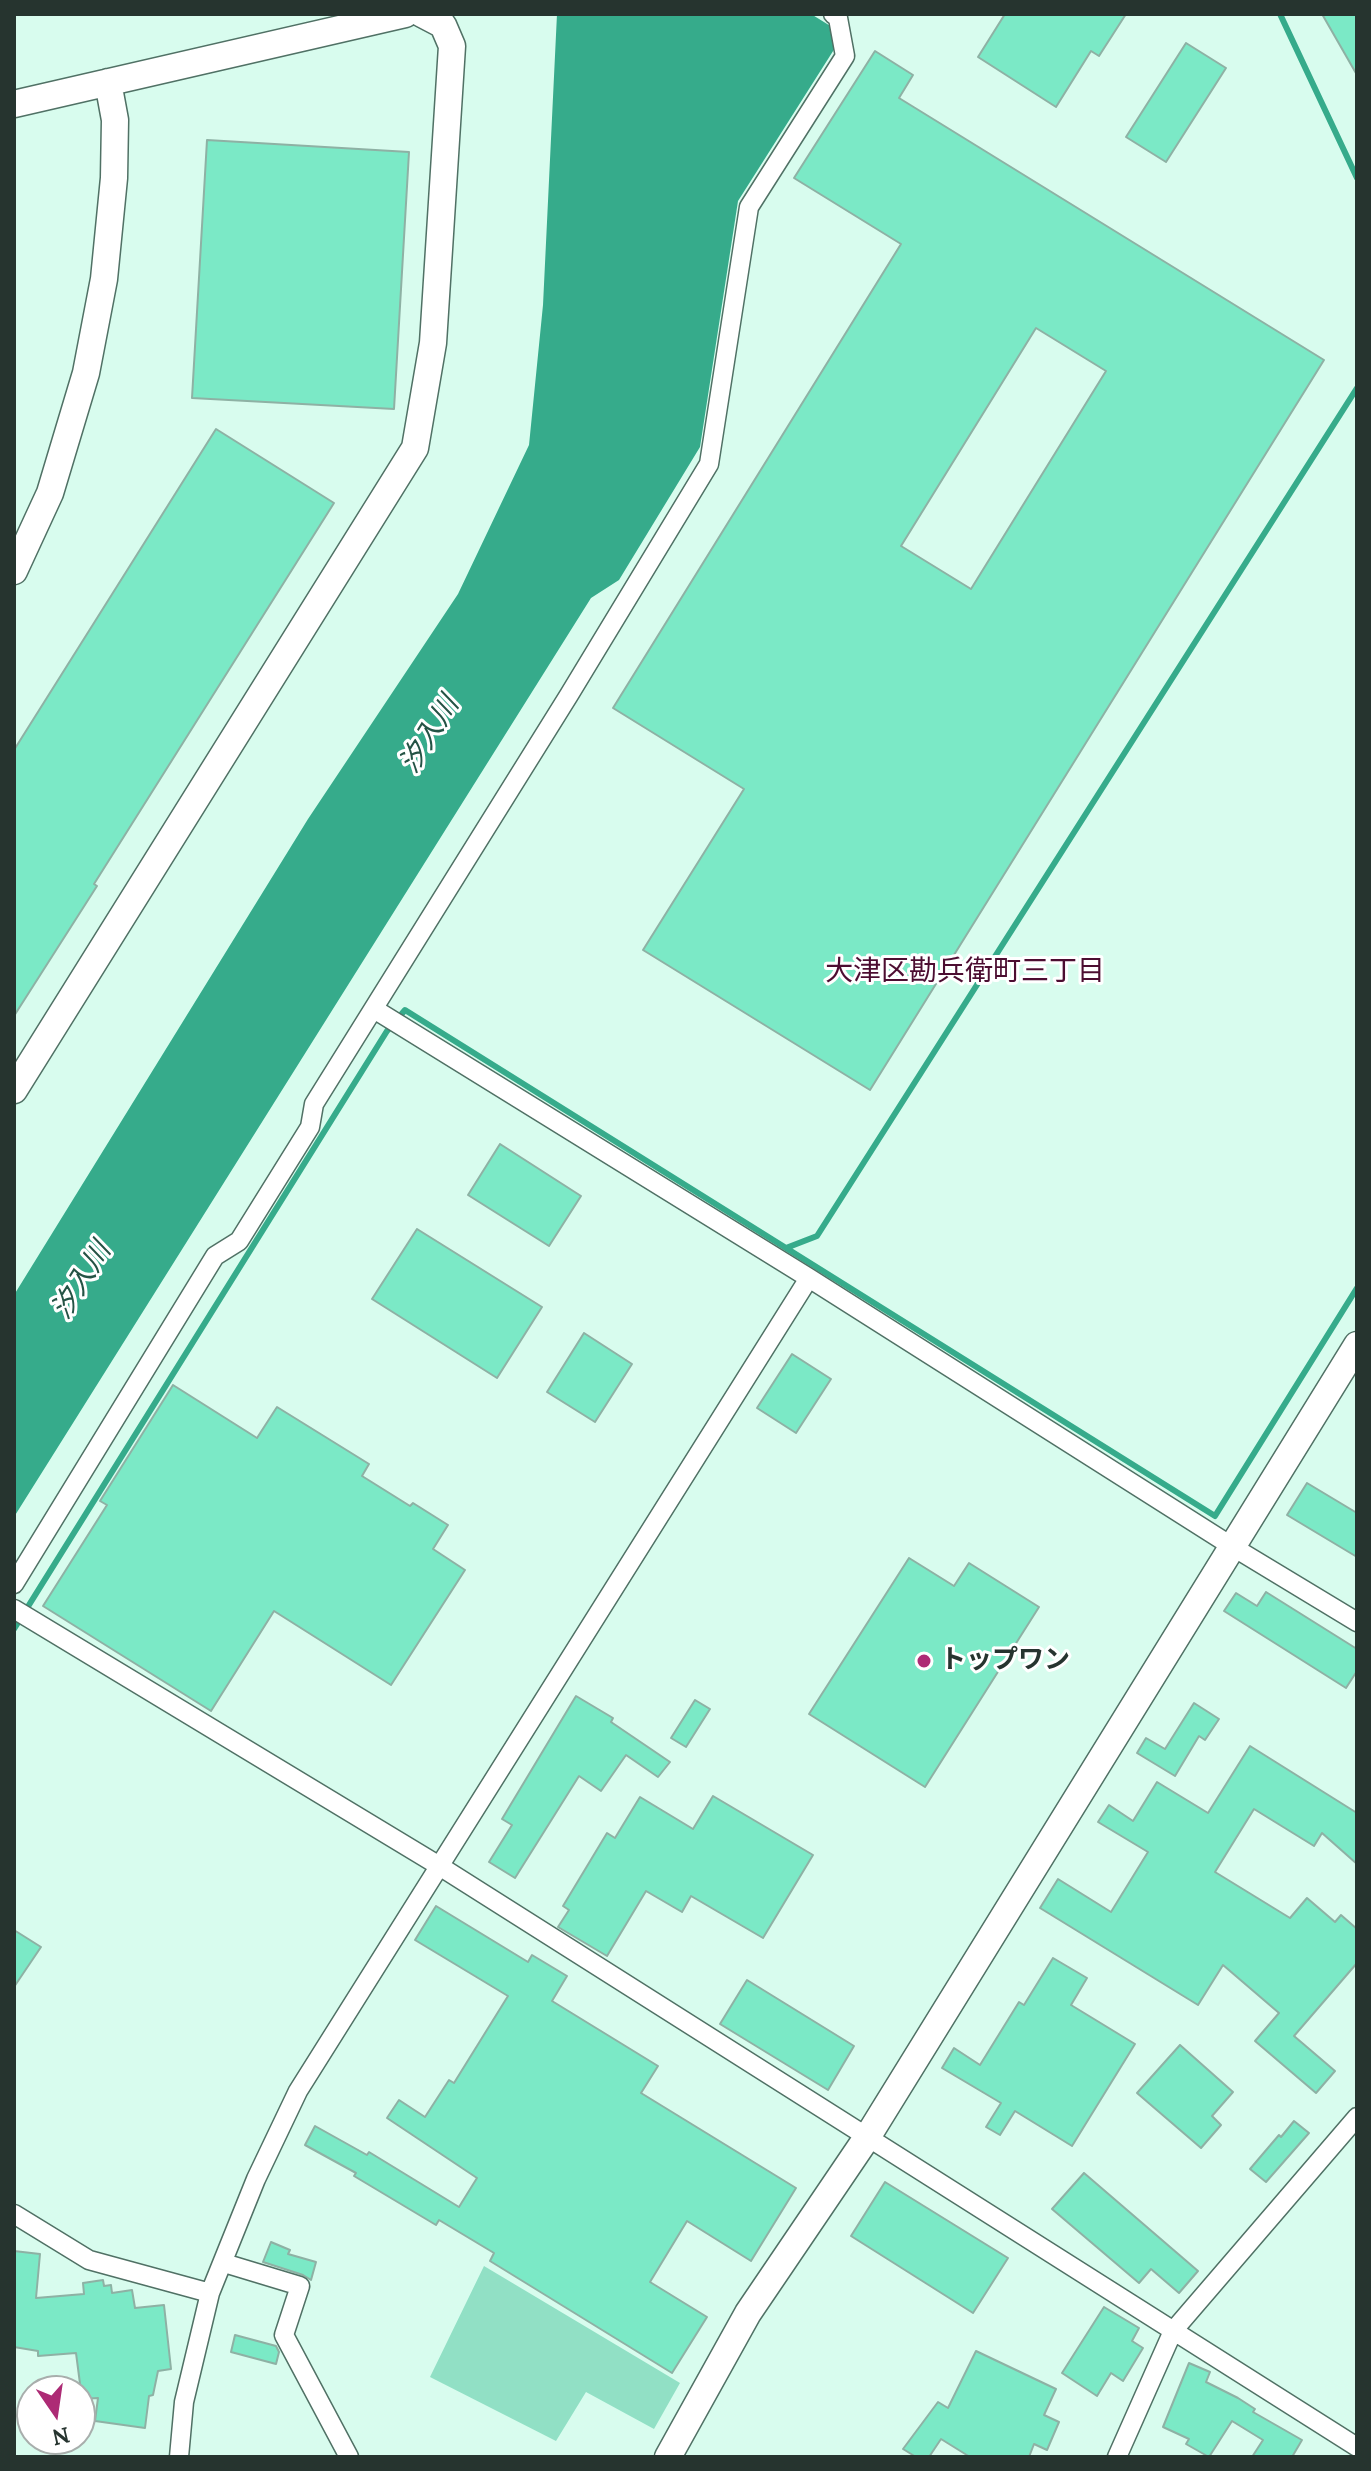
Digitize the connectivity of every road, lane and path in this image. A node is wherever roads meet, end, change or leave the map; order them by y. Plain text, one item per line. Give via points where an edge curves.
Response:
1 (405, 14) edge
2 (422, 14) edge
3 (833, 14) edge
4 (108, 82) junction
5 (14, 104) edge
6 (14, 571) edge
7 (374, 1009) junction
8 (14, 1090) edge
9 (809, 1278) junction
10 (1357, 1345) edge
11 (1233, 1547) junction
12 (14, 1584) edge
13 (14, 1609) edge
14 (1357, 1622) edge
15 (441, 1867) junction
16 (1357, 2117) edge
17 (868, 2136) junction
18 (14, 2214) edge
19 (224, 2263) junction
20 (210, 2293) junction
21 (1173, 2331) junction
22 (1357, 2447) edge
23 (179, 2457) edge
24 (349, 2457) edge
25 (668, 2457) edge
26 (1117, 2457) edge

1 - 4 street
2 - 8 street via 443,25 452,46 433,343 415,448
3 - 7 street via 845,56 749,207 709,464
4 - 5 street
4 - 6 street via 115,120 114,178 104,279 86,373 50,493
7 - 9 street
7 - 12 street via 314,1104 310,1127 239,1241 215,1256
9 - 11 street
9 - 15 street
10 - 11 street
11 - 14 street
11 - 17 street
13 - 15 street
15 - 17 street
15 - 19 street via 298,2091
16 - 21 street
17 - 21 street
17 - 25 street via 748,2313
18 - 20 street via 89,2260
19 - 20 street
19 - 24 street via 300,2286 284,2335
20 - 23 street via 184,2402
21 - 22 street
21 - 26 street

